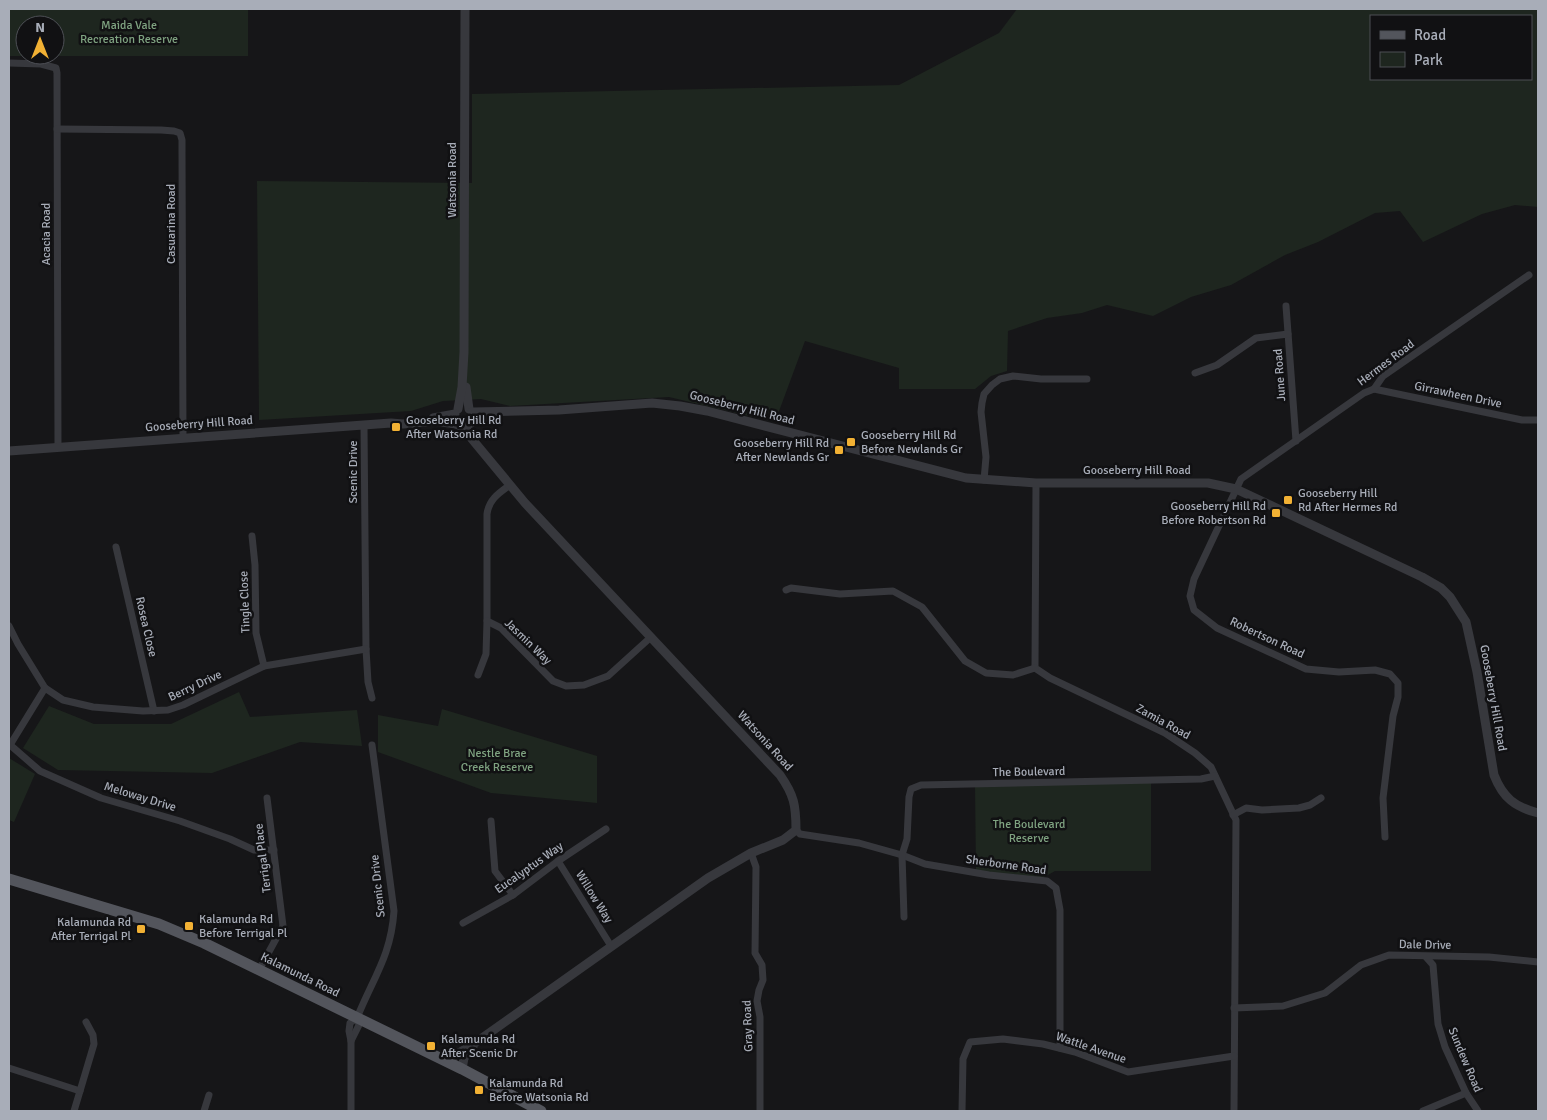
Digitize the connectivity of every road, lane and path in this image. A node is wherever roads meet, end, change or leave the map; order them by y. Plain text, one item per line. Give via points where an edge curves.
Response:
1 (465, 9) edge
2 (9, 63) edge
3 (57, 129) junction
4 (1529, 275) dead end
5 (1286, 306) dead end
6 (1288, 334) junction
7 (464, 352) junction
8 (1195, 373) dead end
9 (1087, 379) dead end
10 (1374, 389) junction
11 (471, 410) junction
12 (559, 410) junction
13 (457, 412) junction
14 (1538, 420) edge
15 (473, 422) junction
16 (391, 423) junction
17 (364, 425) junction
18 (459, 426) junction
19 (182, 438) junction
20 (1296, 441) junction
21 (474, 442) junction
22 (58, 447) junction
23 (9, 451) edge
24 (984, 480) junction
25 (1036, 482) junction
26 (510, 484) junction
27 (1236, 489) junction
28 (252, 536) dead end
29 (116, 548) dead end
30 (786, 590) dead end
31 (487, 621) junction
32 (9, 626) edge
33 (651, 637) junction
34 (366, 649) junction
35 (264, 666) junction
36 (1035, 668) junction
37 (478, 675) dead end
38 (45, 688) junction
39 (372, 698) dead end
40 (154, 711) junction
41 (9, 745) edge
42 (372, 745) dead end
43 (1215, 776) junction
44 (268, 798) dead end
45 (1321, 798) dead end
46 (1538, 813) edge
47 (1233, 815) junction
48 (492, 821) dead end
49 (606, 828) dead end
50 (796, 830) junction
51 (1385, 837) dead end
52 (274, 850) junction
53 (751, 854) junction
54 (902, 855) junction
55 (558, 861) junction
56 (9, 879) edge
57 (513, 895) junction
58 (904, 917) dead end
59 (463, 922) dead end
60 (611, 946) junction
61 (1426, 957) junction
62 (1538, 962) edge
63 (259, 970) junction
64 (1234, 1008) junction
65 (357, 1018) junction
66 (86, 1022) dead end
67 (478, 1042) junction
68 (1060, 1048) junction
69 (1234, 1056) junction
70 (446, 1062) junction
71 (9, 1068) edge
72 (462, 1069) junction
73 (80, 1091) junction
74 (1466, 1093) junction
75 (209, 1095) dead end
76 (74, 1111) edge
77 (204, 1111) edge
78 (351, 1111) edge
79 (541, 1111) edge
80 (760, 1111) edge
81 (962, 1111) edge
82 (1234, 1111) edge
83 (1423, 1111) edge
84 (1478, 1111) edge

1 - 7 street, Watsonia Road
2 - 3 street, Acacia Road via 56,68
3 - 19 street, Casuarina Road via 180,133
3 - 22 street, Acacia Road
4 - 10 street, Hermes Road via 1383,376
5 - 6 street, June Road
6 - 8 street via 1256,338 1217,365
6 - 20 street, June Road
7 - 11 street, Watsonia Road via 466,393
7 - 13 street, Watsonia Road
9 - 24 street via 1013,376 992,384 984,394 981,412 986,457
10 - 14 street, Girrawheen Drive via 1522,420
10 - 20 street, Hermes Road
11 - 12 street, Gooseberry Hill Road
11 - 13 street via 464,407
11 - 15 street
12 - 15 street, Gooseberry Hill Road
12 - 24 street, Gooseberry Hill Road via 652,403 689,407 952,475
13 - 16 street, Gooseberry Hill Road
13 - 18 street via 454,419
15 - 18 street via 470,426
15 - 21 street
16 - 17 street, Gooseberry Hill Road
16 - 18 street, Gooseberry Hill Road via 435,421
17 - 19 street, Gooseberry Hill Road
17 - 34 street, Scenic Drive
18 - 21 street, Watsonia Road
19 - 22 street, Gooseberry Hill Road
20 - 27 street, Hermes Road via 1245,475
21 - 26 street, Watsonia Road
22 - 23 street, Gooseberry Hill Road
24 - 25 street, Gooseberry Hill Road
25 - 27 street, Gooseberry Hill Road via 1208,483
25 - 36 street
26 - 31 street, Jasmin Way via 489,504 487,514
26 - 33 street, Watsonia Road
27 - 46 street, Gooseberry Hill Road via 1422,577 1450,597 1469,632 1494,775 1512,802
27 - 51 street, Robertson Road via 1194,579 1190,596 1194,610 1217,628 1306,669 1339,672 1375,670 1390,674 1398,683 1383,798
28 - 35 street, Tingle Close via 256,633
29 - 40 street, Rosea Close
30 - 36 street via 840,594 893,591 922,607 965,661 986,673 1014,675
31 - 33 street, Jasmin Way via 501,628 553,681 566,686 584,685 608,676
31 - 37 street via 486,654
32 - 38 street, Berry Drive
33 - 50 street, Watsonia Road via 780,775 790,789 796,808
34 - 35 street, Berry Drive
34 - 39 street, Scenic Drive
35 - 40 street, Berry Drive via 183,705
36 - 43 street, Zamia Road via 1165,733 1211,767
38 - 40 street, Berry Drive via 63,700 93,707
38 - 41 street
41 - 52 street, Meloway Drive via 40,771 101,798 180,821 254,850
42 - 65 street, Scenic Drive via 394,911 387,952
43 - 47 street, Zamia Road
43 - 54 street, The Boulevard via 1201,779 921,785 911,789 907,839
44 - 52 street, Terrigal Place
45 - 47 street via 1298,808 1246,808
47 - 64 street, Zamia Road via 1236,820
48 - 57 street via 495,871
49 - 55 street, Eucalyptus Way
50 - 53 street via 783,840
50 - 54 street, Sherborne Road via 810,837 859,843
52 - 63 street, Terrigal Place via 283,926
53 - 60 street via 708,878
53 - 80 street, Gray Road via 756,867 755,953 762,965 763,980 757,1002 760,1017
54 - 58 street
54 - 68 street, Sherborne Road via 934,865 989,875 1047,881 1056,888 1060,910
55 - 57 street, Eucalyptus Way
55 - 60 street, Willow Way
56 - 63 main road, Kalamunda Road via 158,924
57 - 59 street, Eucalyptus Way
60 - 67 street
61 - 62 street, Dale Drive via 1489,957
61 - 64 street, Dale Drive via 1390,955 1361,965 1326,993 1284,1006
61 - 74 street, Sundew Road via 1433,965 1438,1024
63 - 65 main road, Kalamunda Road
64 - 69 street, Zamia Road
65 - 70 main road, Kalamunda Road
65 - 78 street, Scenic Drive via 359,1025 351,1041
66 - 73 street via 94,1044
67 - 70 street
67 - 72 street via 464,1058
68 - 69 street, Wattle Avenue via 1128,1072
68 - 81 street, Wattle Avenue via 1002,1039 970,1042 963,1059
69 - 82 street, Zamia Road
70 - 72 main road, Kalamunda Road
71 - 73 street
72 - 79 main road, Kalamunda Road
73 - 76 street
74 - 83 street
74 - 84 street, Sundew Road
75 - 77 street

